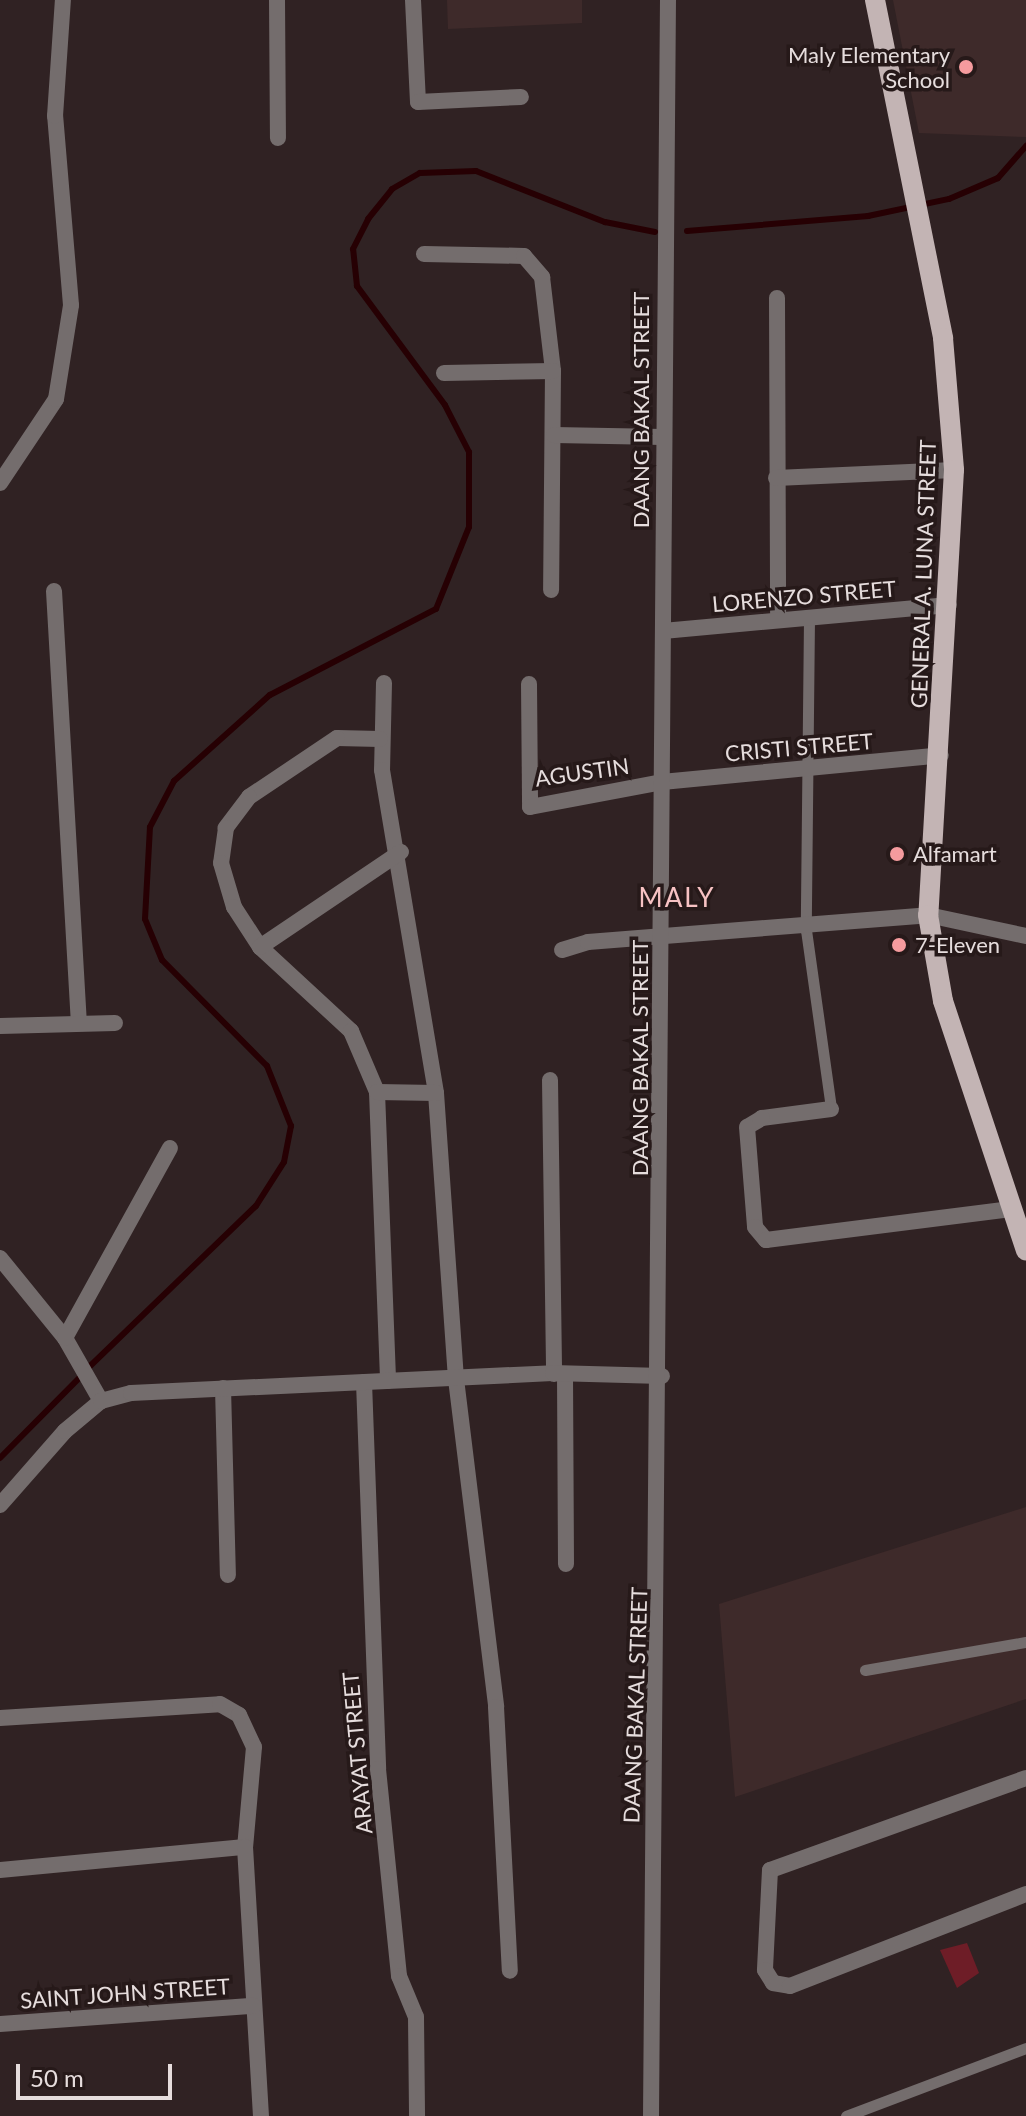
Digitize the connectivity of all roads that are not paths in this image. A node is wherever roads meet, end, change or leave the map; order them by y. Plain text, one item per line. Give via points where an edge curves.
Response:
1 (63, 0) edge
2 (277, 0) edge
3 (413, 0) edge
4 (668, 0) edge
5 (875, 0) edge
6 (521, 97) dead end
7 (278, 138) dead end
8 (424, 254) dead end
9 (777, 298) dead end
10 (553, 371) junction
11 (444, 373) dead end
12 (554, 435) junction
13 (663, 437) junction
14 (954, 470) junction
15 (776, 478) junction
16 (0, 483) edge
17 (551, 590) dead end
18 (54, 591) dead end
19 (949, 605) junction
20 (809, 618) junction
21 (778, 620) junction
22 (663, 631) junction
23 (384, 683) dead end
24 (529, 684) dead end
25 (380, 739) junction
26 (941, 755) junction
27 (804, 768) junction
28 (662, 782) junction
29 (401, 852) junction
30 (928, 915) junction
31 (806, 930) junction
32 (662, 936) junction
33 (1026, 936) edge
34 (260, 947) junction
35 (562, 950) dead end
36 (79, 1019) junction
37 (115, 1023) dead end
38 (0, 1026) edge
39 (550, 1080) dead end
40 (377, 1092) junction
41 (436, 1093) junction
42 (831, 1109) joint
43 (170, 1148) dead end
44 (1011, 1209) junction
45 (1026, 1251) edge
46 (0, 1258) edge
47 (65, 1338) junction
48 (560, 1374) junction
49 (662, 1376) junction
50 (456, 1379) junction
51 (388, 1381) junction
52 (364, 1382) junction
53 (223, 1388) junction
54 (101, 1401) junction
55 (0, 1505) edge
56 (566, 1564) dead end
57 (228, 1575) dead end
58 (1026, 1642) edge
59 (865, 1670) dead end
60 (0, 1718) edge
61 (1026, 1778) edge
62 (245, 1847) junction
63 (0, 1870) edge
64 (1026, 1894) edge
65 (510, 1971) dead end
66 (253, 2006) junction
67 (0, 2024) edge
68 (1026, 2048) edge
69 (261, 2116) edge
70 (417, 2116) edge
71 (651, 2116) edge
72 (846, 2116) edge

1 - 16 street via 55,116 71,305 56,399
2 - 7 street
3 - 6 street via 418,102
4 - 13 street, DAANG BAKAL STREET
5 - 14 main road, GENERAL A. LUNA STREET via 943,338
8 - 10 street via 524,256 542,277
9 - 15 street
10 - 11 street
10 - 12 street
12 - 13 street
12 - 17 street
13 - 22 street, DAANG BAKAL STREET
14 - 15 street
14 - 19 main road, GENERAL A. LUNA STREET
15 - 21 street
18 - 36 street
19 - 20 street, LORENZO STREET
19 - 26 main road, GENERAL A. LUNA STREET
20 - 21 street, LORENZO STREET
20 - 27 lane via 811,716
21 - 22 street, LORENZO STREET
22 - 28 street, DAANG BAKAL STREET
23 - 25 street
24 - 28 street, AGUSTIN via 530,807
25 - 29 street
25 - 34 street via 327,744 249,797 226,828 225,878
26 - 27 street, CRISTI STREET
26 - 30 main road, GENERAL A. LUNA STREET
27 - 28 street, CRISTI STREET
27 - 31 lane
28 - 32 street, DAANG BAKAL STREET
29 - 34 street
29 - 41 street
30 - 31 street
30 - 33 street
30 - 44 main road, GENERAL A. LUNA STREET via 943,1001
31 - 32 street
31 - 42 lane
32 - 35 street
32 - 49 street, DAANG BAKAL STREET
34 - 40 street via 351,1031
36 - 37 street
36 - 38 street
39 - 48 street
40 - 41 street
40 - 51 street
41 - 50 street
42 - 44 street via 762,1118 747,1127 755,1227 766,1240
43 - 47 street
44 - 45 main road, GENERAL A. LUNA STREET
46 - 47 street
47 - 54 street
48 - 49 street
48 - 50 street
48 - 56 street
49 - 71 street, DAANG BAKAL STREET
50 - 51 street
50 - 65 street via 496,1707
51 - 52 street
52 - 53 street
52 - 70 street, ARAYAT STREET via 378,1769 399,1976 416,2017
53 - 54 street
53 - 57 street
54 - 55 street
58 - 59 lane
60 - 62 street via 220,1704 239,1715 254,1747
61 - 64 street via 770,1870 765,1970 773,1983 790,1986
62 - 63 street
62 - 66 street
66 - 67 street, SAINT JOHN STREET
66 - 69 street
68 - 72 lane

